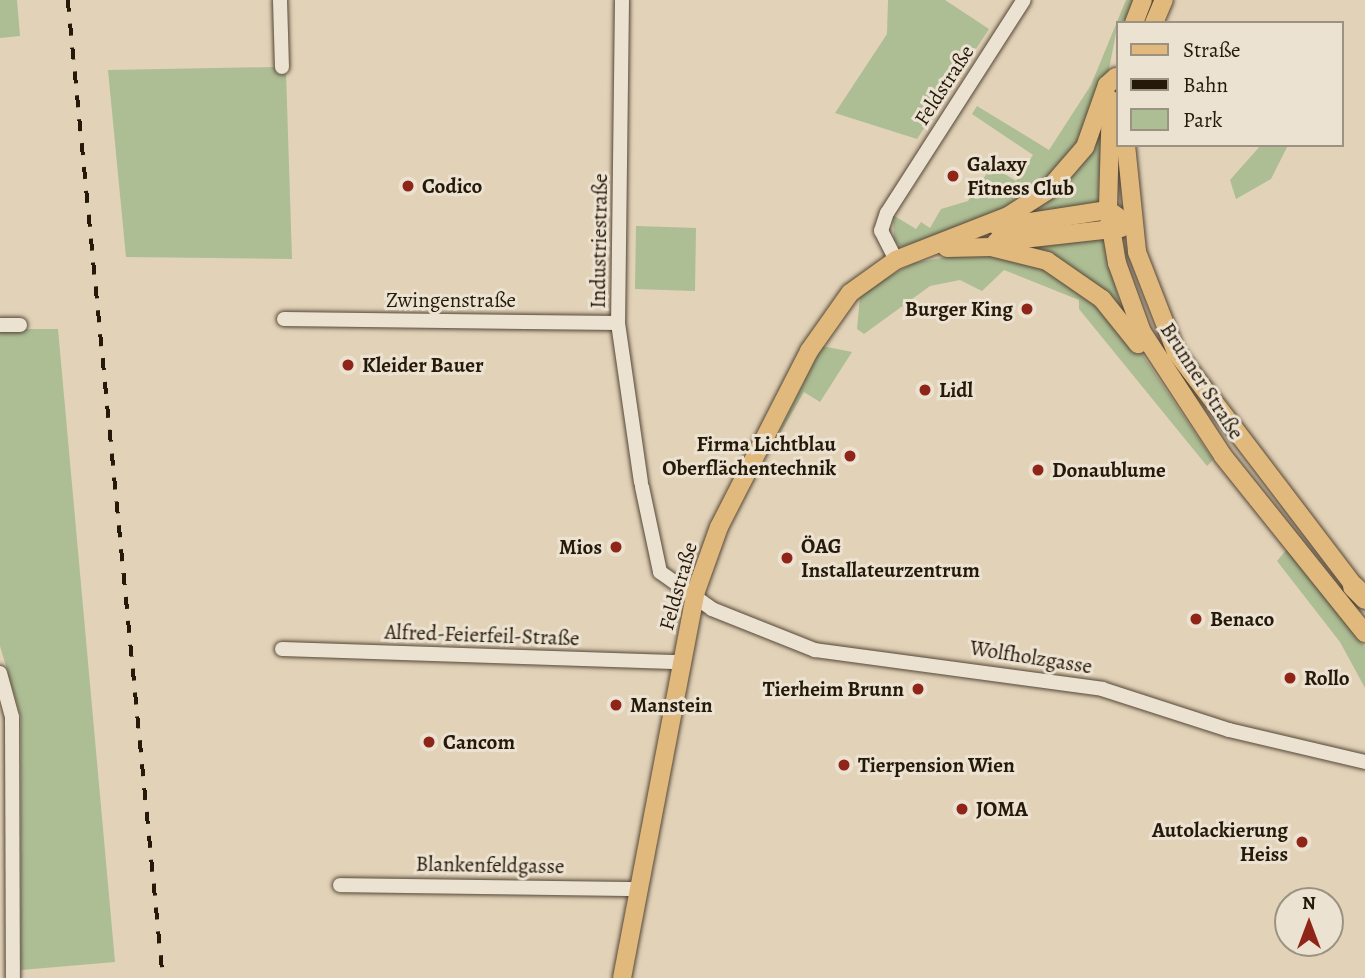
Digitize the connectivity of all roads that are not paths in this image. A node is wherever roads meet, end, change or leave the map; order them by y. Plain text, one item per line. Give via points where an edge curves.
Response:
1 (280, 0) edge
2 (622, 0) edge
3 (1024, 0) edge
4 (1143, 0) edge
5 (1164, 0) edge
6 (1134, 21) edge
7 (1155, 21) edge
8 (282, 66) dead end
9 (1116, 74) edge
10 (1116, 80) edge
11 (1126, 147) edge
12 (1108, 210) junction
13 (1132, 226) junction
14 (1111, 230) junction
15 (943, 244) junction
16 (896, 260) junction
17 (284, 319) dead end
18 (618, 323) junction
19 (0, 325) edge
20 (20, 325) dead end
21 (1223, 456) junction
22 (695, 594) junction
23 (1361, 595) edge
24 (1365, 633) edge
25 (282, 649) dead end
26 (681, 662) junction
27 (0, 673) edge
28 (1365, 762) edge
29 (7, 818) edge
30 (340, 885) dead end
31 (639, 889) junction
32 (8, 978) edge
33 (622, 978) edge

1 - 8 street
2 - 18 street, Industriestraße
3 - 16 street, Feldstraße via 881,231
4 - 6 main road
5 - 7 main road
9 - 15 main road via 1107,85 1084,147 1047,191 1008,216
10 - 12 main road, Brunner Straße via 1106,146
11 - 13 main road, Brunner Straße
12 - 13 main road
12 - 14 main road, Brunner Straße
12 - 15 main road
13 - 14 main road
13 - 23 main road, Brunner Straße via 1176,352
14 - 15 main road
14 - 21 main road, Brunner Straße via 1142,332
15 - 16 main road, Feldstraße
15 - 21 main road via 1027,254 1080,282 1117,314 1195,430
16 - 22 main road, Feldstraße via 849,293 809,351 719,527
17 - 18 street, Zwingenstraße
18 - 22 street, Industriestraße via 654,560 660,572
19 - 20 street
21 - 24 main road, Brunner Straße
22 - 26 main road, Feldstraße
22 - 28 street, Wolfholzgasse via 712,609 815,650 1102,689 1229,730
25 - 26 street, Alfred-Feierfeil-Straße
26 - 31 main road, Feldstraße
27 - 29 street via 12,717
29 - 32 street
30 - 31 street, Blankenfeldgasse
31 - 33 main road, Feldstraße

